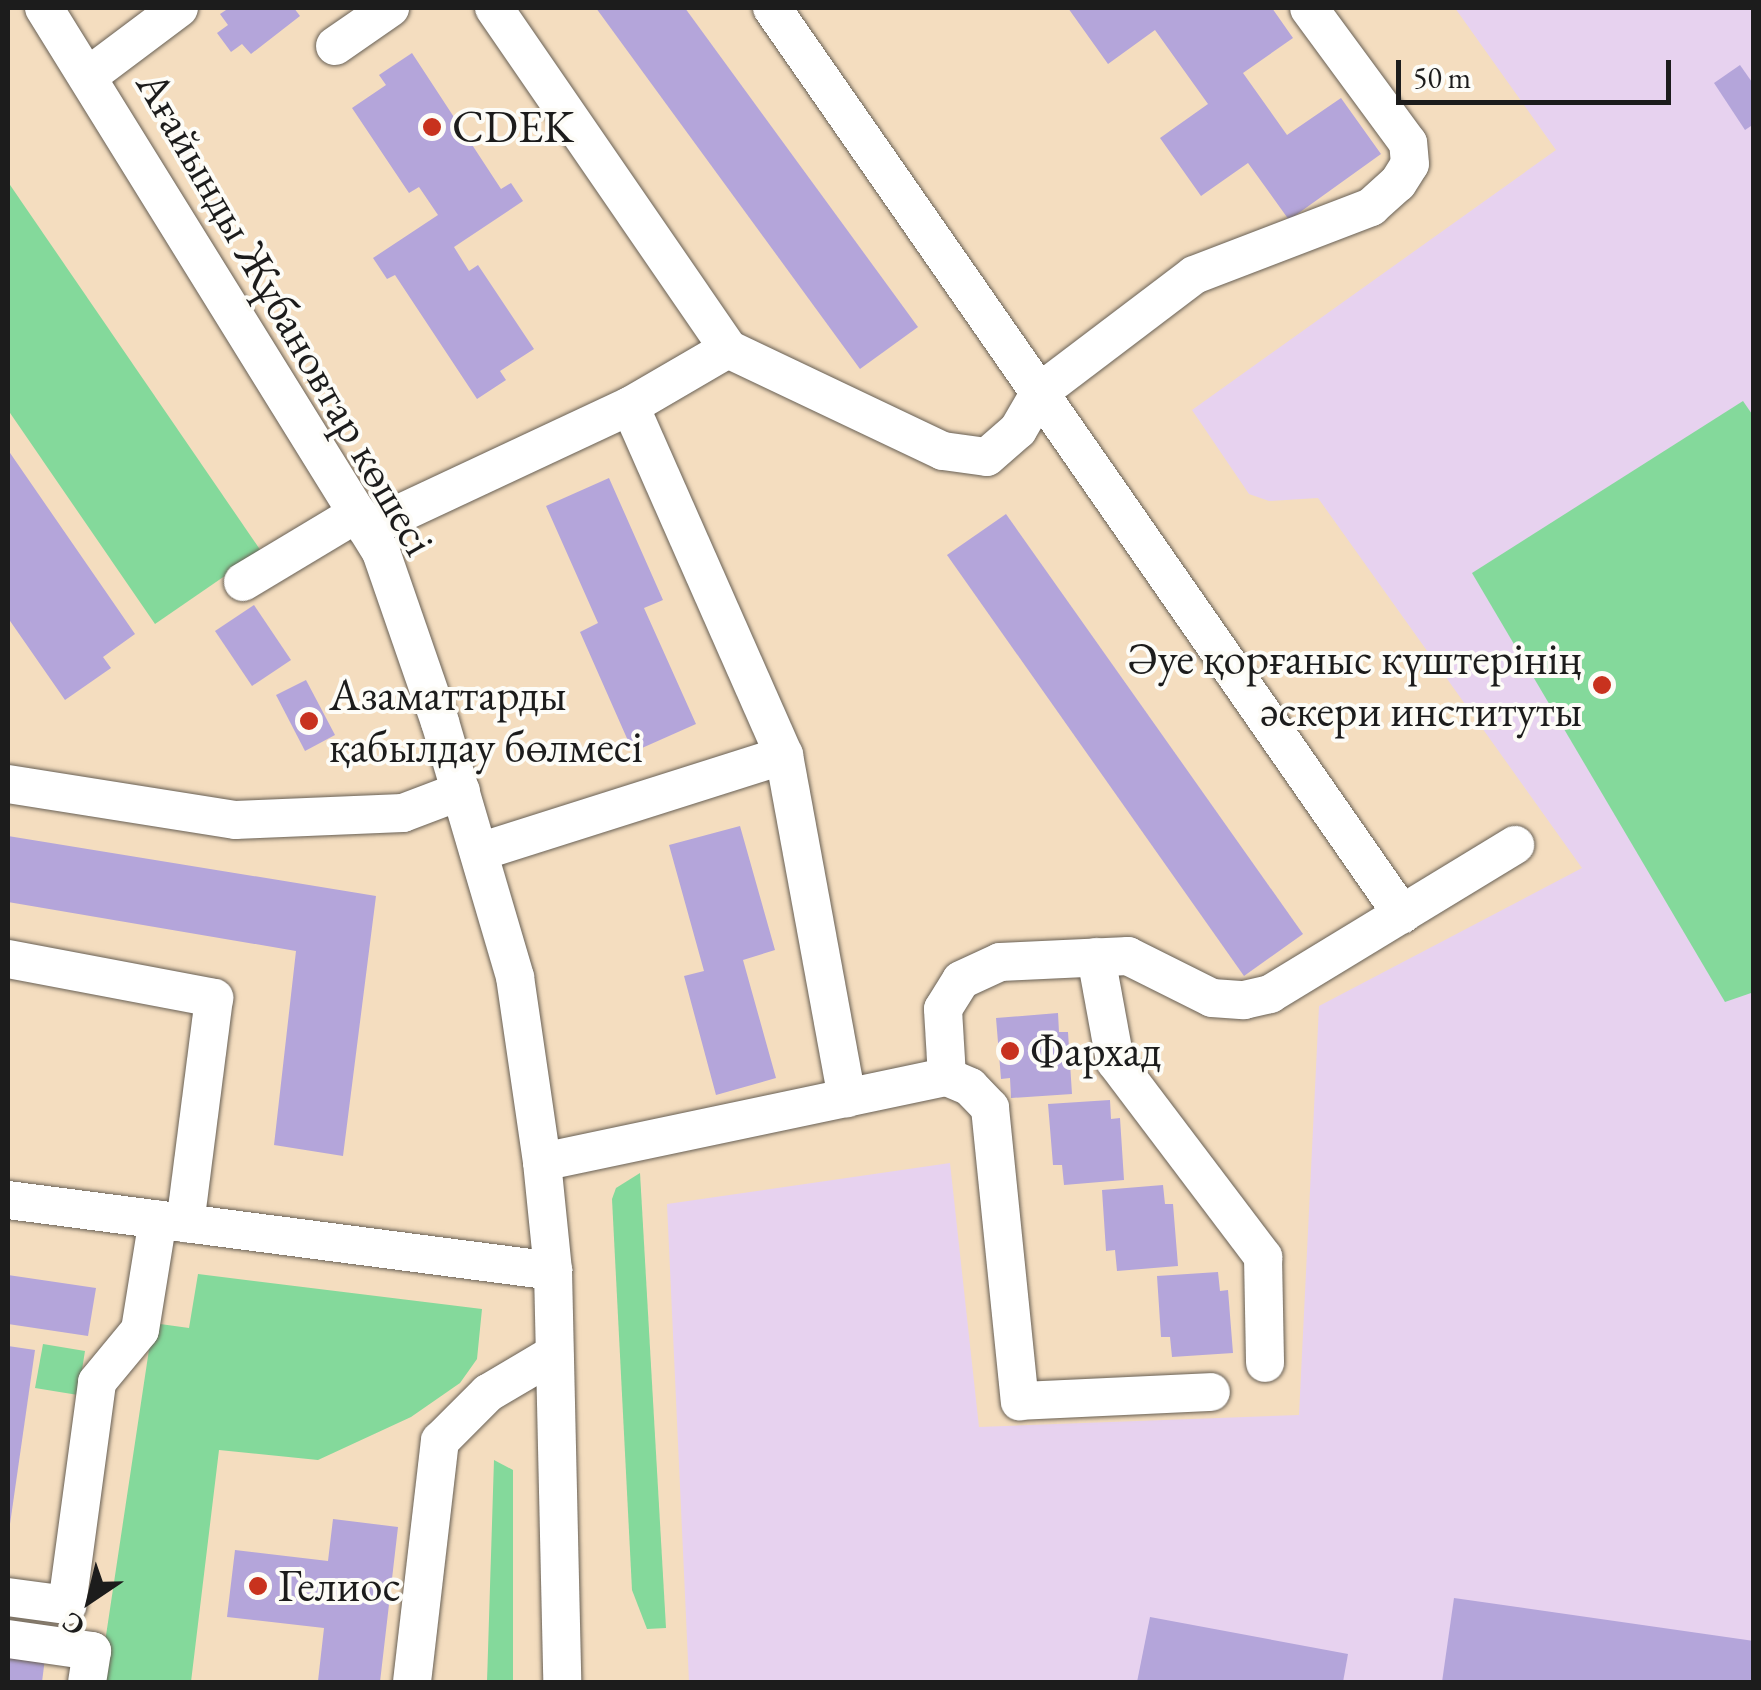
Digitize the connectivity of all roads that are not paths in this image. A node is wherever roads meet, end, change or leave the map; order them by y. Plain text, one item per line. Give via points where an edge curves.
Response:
1 (44, 8) edge
2 (179, 8) edge
3 (390, 8) edge
4 (494, 8) edge
5 (772, 8) edge
6 (1309, 8) edge
7 (335, 46) dead end
8 (91, 74) junction
9 (728, 349) junction
10 (1040, 392) junction
11 (630, 406) junction
12 (362, 521) junction
13 (243, 582) dead end
14 (784, 755) junction
15 (8, 784) edge
16 (461, 791) junction
17 (1514, 845) dead end
18 (479, 852) junction
19 (1402, 914) junction
20 (1096, 958) junction
21 (8, 960) edge
22 (947, 1077) junction
23 (847, 1098) junction
24 (542, 1162) junction
25 (8, 1200) edge
26 (172, 1221) junction
27 (553, 1271) junction
28 (554, 1354) junction
29 (1264, 1363) dead end
30 (1210, 1392) dead end
31 (8, 1596) edge
32 (8, 1639) edge
33 (88, 1682) edge
34 (412, 1682) edge
35 (562, 1682) edge

1 - 8 street, Ағайынды Жұбановтар көшесі
2 - 8 street
3 - 7 street
4 - 9 street
5 - 10 street
6 - 10 street via 1408,143 1410,164 1398,183 1371,207 1194,275
8 - 12 street, Ағайынды Жұбановтар көшесі
9 - 10 street via 943,452 987,456 1018,430
9 - 11 street
10 - 19 street
11 - 12 street
11 - 14 street
12 - 13 street
12 - 16 street, Ағайынды Жұбановтар көшесі via 381,552
14 - 18 street
14 - 23 street
15 - 16 street via 234,820 403,813
16 - 18 street, Ағайынды Жұбановтар көшесі
17 - 19 street
18 - 24 street, Ағайынды Жұбановтар көшесі via 515,977
19 - 20 street via 1270,994 1244,1000 1212,998 1128,956
20 - 22 street via 1000,962 961,980 943,1009
20 - 29 street via 1114,1061 1263,1258
21 - 26 street via 214,998
22 - 23 street
22 - 30 street via 970,1087 990,1108 1020,1401
23 - 24 street
24 - 27 street, Ағайынды Жұбановтар көшесі
25 - 26 street
26 - 27 street
26 - 31 street via 140,1330 97,1382 67,1604
27 - 28 street, Ағайынды Жұбановтар көшесі
28 - 34 street via 488,1393 440,1441
28 - 35 street, Ағайынды Жұбановтар көшесі
32 - 33 street via 92,1651

